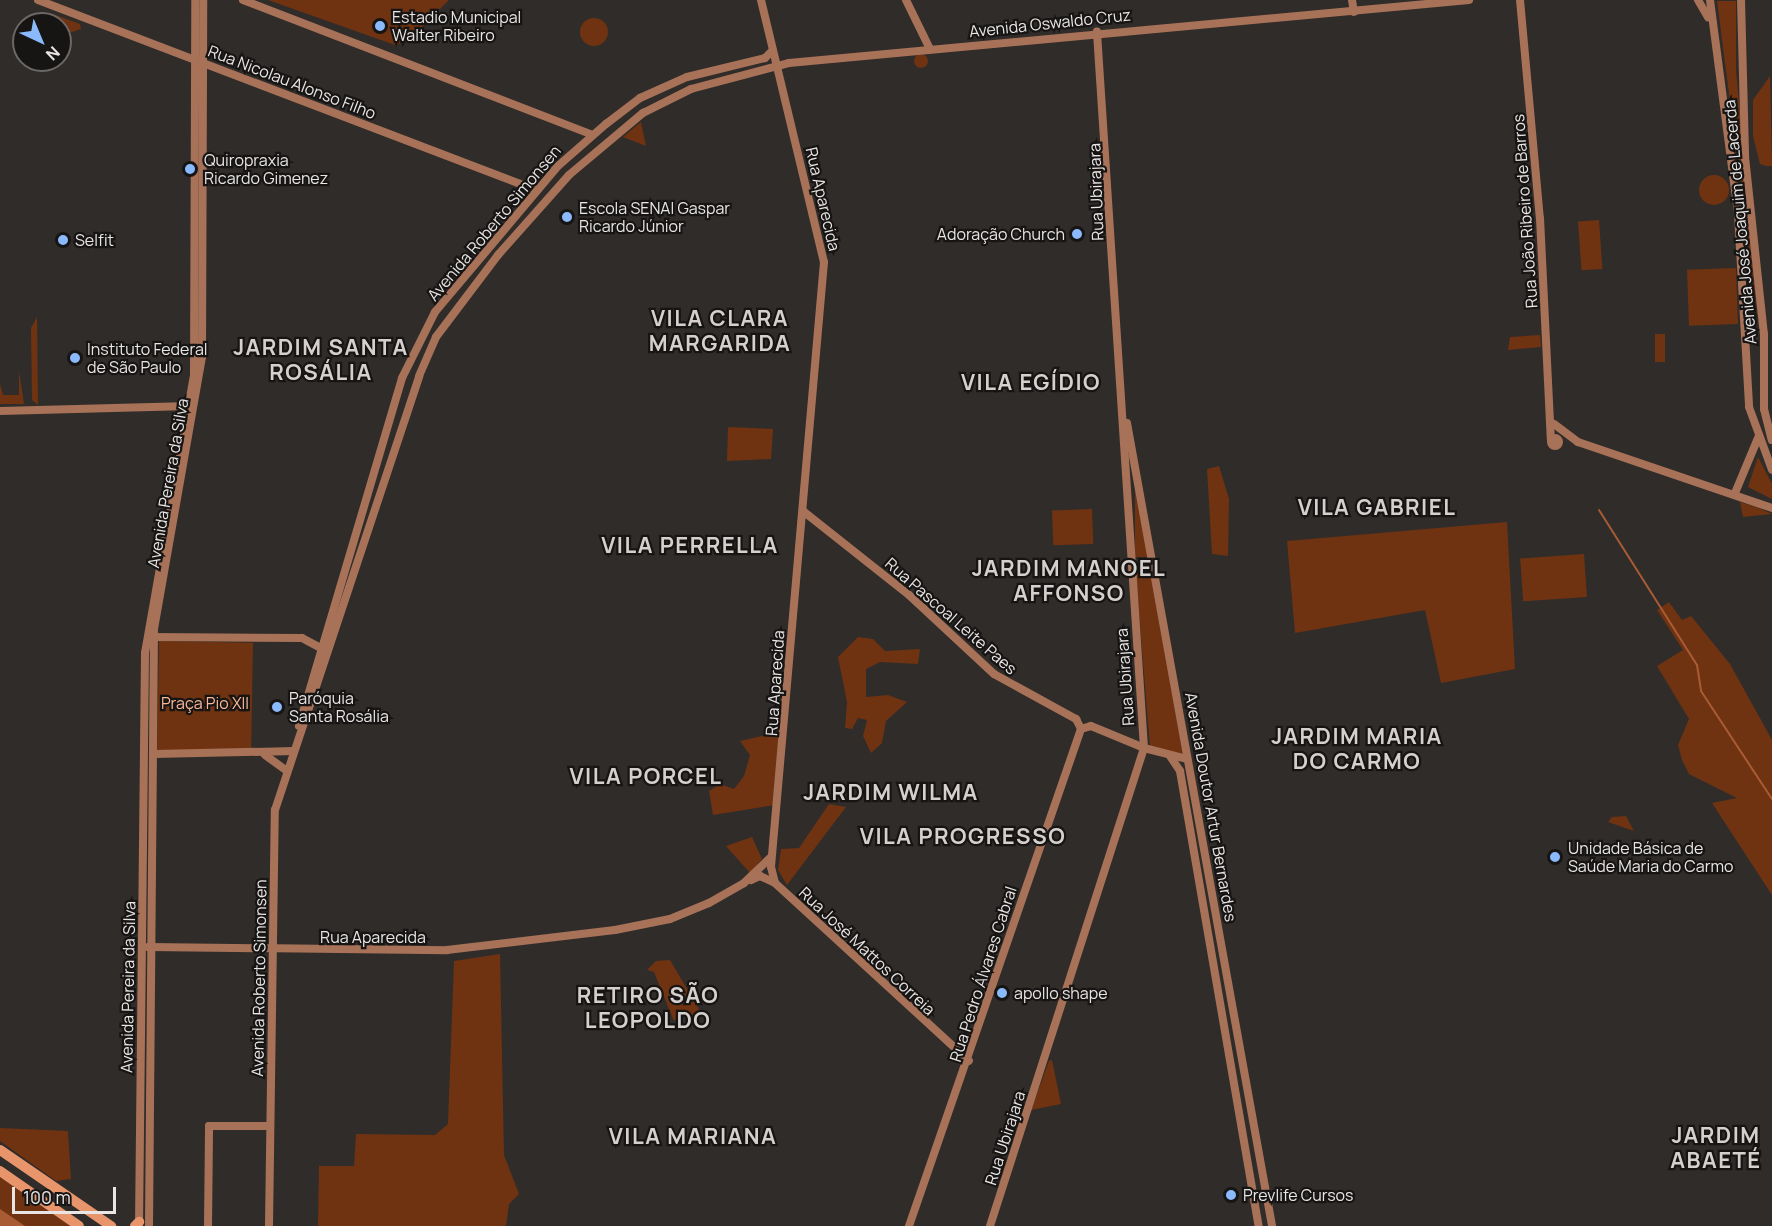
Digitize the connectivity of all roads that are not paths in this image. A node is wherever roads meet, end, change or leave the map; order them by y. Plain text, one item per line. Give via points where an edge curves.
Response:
1 (38, 0) edge
2 (195, 0) edge
3 (203, 0) edge
4 (243, 0) edge
5 (761, 0) edge
6 (906, 0) edge
7 (1352, 0) edge
8 (1469, 0) edge
9 (1520, 0) edge
10 (1698, 0) edge
11 (1710, 0) edge
12 (1741, 0) edge
13 (1354, 12) junction
14 (1712, 26) junction
15 (1097, 32) junction
16 (195, 44) junction
17 (930, 49) junction
18 (773, 50) junction
19 (180, 53) junction
20 (194, 58) junction
21 (204, 62) junction
22 (778, 67) junction
23 (592, 135) junction
24 (536, 190) junction
25 (1120, 392) junction
26 (197, 401) junction
27 (188, 408) junction
28 (0, 411) edge
29 (1552, 420) junction
30 (1758, 438) junction
31 (1772, 440) edge
32 (1578, 442) junction
33 (1772, 470) edge
34 (1745, 476) junction
35 (1735, 493) junction
36 (1747, 497) junction
37 (1772, 508) edge
38 (803, 511) junction
39 (342, 570) junction
40 (344, 599) junction
41 (330, 618) junction
42 (151, 637) junction
43 (302, 638) junction
44 (331, 640) junction
45 (321, 648) junction
46 (309, 710) junction
47 (1081, 729) junction
48 (298, 735) junction
49 (144, 748) junction
50 (1144, 748) junction
51 (294, 751) junction
52 (255, 753) junction
53 (154, 754) junction
54 (1170, 756) junction
55 (1188, 759) junction
56 (287, 771) junction
57 (774, 853) junction
58 (744, 883) junction
59 (775, 883) junction
60 (151, 947) junction
61 (142, 948) junction
62 (274, 948) junction
63 (969, 1062) junction
64 (270, 1126) junction
65 (0, 1150) edge
66 (0, 1171) edge
67 (140, 1225) edge
68 (79, 1226) edge
69 (111, 1226) edge
70 (208, 1226) edge
71 (269, 1226) edge
72 (909, 1226) edge
73 (990, 1226) edge
74 (1259, 1226) edge
75 (1272, 1226) edge

1 - 19 main road, Rua Nicolau Alonso Filho
2 - 16 main road, Avenida Pereira da Silva
3 - 21 main road, Avenida Pereira da Silva
4 - 23 main road
5 - 18 main road, Rua Aparecida
6 - 17 main road
7 - 13 main road
8 - 13 main road, Avenida Oswaldo Cruz
9 - 29 main road, Rua João Ribeiro de Barros
10 - 14 main road
11 - 14 main road, Avenida José Joaquim de Lacerda
12 - 31 main road, Avenida José Joaquim de Lacerda via 1745,157 1764,334 1764,409
13 - 15 main road, Avenida Oswaldo Cruz
14 - 30 main road, Avenida José Joaquim de Lacerda via 1734,166 1749,407
15 - 17 main road, Avenida Oswaldo Cruz
15 - 25 main road, Rua Ubirajara
16 - 19 main road
16 - 20 main road, Avenida Pereira da Silva
17 - 22 main road, Avenida Oswaldo Cruz
18 - 22 main road, Rua Aparecida
18 - 23 main road, Avenida Roberto Simonsen via 765,58 703,72 640,98
19 - 20 main road, Rua Nicolau Alonso Filho
20 - 21 main road, Rua Nicolau Alonso Filho
20 - 27 main road, Avenida Pereira da Silva via 195,355
21 - 24 main road, Rua Nicolau Alonso Filho
21 - 26 main road, Avenida Pereira da Silva via 202,357
22 - 38 main road, Rua Aparecida via 824,262
22 - 40 main road, Avenida Roberto Simonsen via 691,89 643,112 569,175 498,255 449,317 419,376
23 - 24 main road, Avenida Roberto Simonsen
24 - 39 main road, Avenida Roberto Simonsen via 435,312 402,378
25 - 50 main road, Rua Ubirajara
25 - 55 main road, Avenida Doutor Artur Bernardes
26 - 27 main road
26 - 42 main road, Avenida Pereira da Silva
27 - 28 main road
27 - 42 main road, Avenida Pereira da Silva
29 - 32 main road, Rua João Ribeiro de Barros
29 - 32 main road, Rua João Ribeiro de Barros via 1554,442
30 - 33 main road, Avenida José Joaquim de Lacerda
30 - 34 main road
32 - 35 main road, Rua João Ribeiro de Barros
34 - 35 main road
34 - 36 main road
35 - 36 main road, Rua João Ribeiro de Barros
36 - 37 main road, Rua João Ribeiro de Barros
38 - 47 main road, Rua Pascoal Leite Paes via 909,595 994,674 1076,719
38 - 57 main road, Rua Aparecida
39 - 40 main road
39 - 41 main road, Avenida Roberto Simonsen
40 - 44 main road, Avenida Roberto Simonsen
41 - 43 main road via 321,634
41 - 44 main road
41 - 45 main road, Avenida Roberto Simonsen
42 - 43 main road
42 - 49 main road, Avenida Pereira da Silva
42 - 53 main road, Avenida Pereira da Silva
43 - 45 main road
44 - 46 main road, Avenida Roberto Simonsen
45 - 46 main road
45 - 48 main road, Avenida Roberto Simonsen
46 - 48 main road, Avenida Roberto Simonsen
47 - 50 main road via 1091,726
47 - 63 main road, Rua Pedro Álvares Cabral
48 - 51 main road, Avenida Roberto Simonsen
49 - 53 main road
49 - 61 main road, Avenida Pereira da Silva
50 - 54 main road
50 - 73 main road, Rua Ubirajara
51 - 52 main road
51 - 56 main road, Avenida Roberto Simonsen
52 - 53 main road
52 - 56 main road via 272,757
53 - 60 main road, Avenida Pereira da Silva
54 - 55 main road
54 - 74 main road, Avenida Doutor Artur Bernardes via 1180,771
55 - 75 main road, Avenida Doutor Artur Bernardes
56 - 62 main road, Avenida Roberto Simonsen via 275,810
57 - 58 main road, Rua Aparecida
57 - 59 main road, Rua José Mattos Correia
58 - 59 main road, Rua José Mattos Correia via 760,876
58 - 62 main road, Rua Aparecida via 685,914 615,930 447,950
59 - 63 main road, Rua José Mattos Correia
60 - 61 main road, Rua Aparecida
60 - 62 main road, Rua Aparecida
60 - 67 main road, Avenida Pereira da Silva
61 - 67 main road, Avenida Pereira da Silva
62 - 64 main road, Avenida Roberto Simonsen
63 - 72 main road, Rua Pedro Álvares Cabral
64 - 70 main road via 209,1126
64 - 71 main road, Avenida Roberto Simonsen
65 - 69 highway
66 - 68 highway

